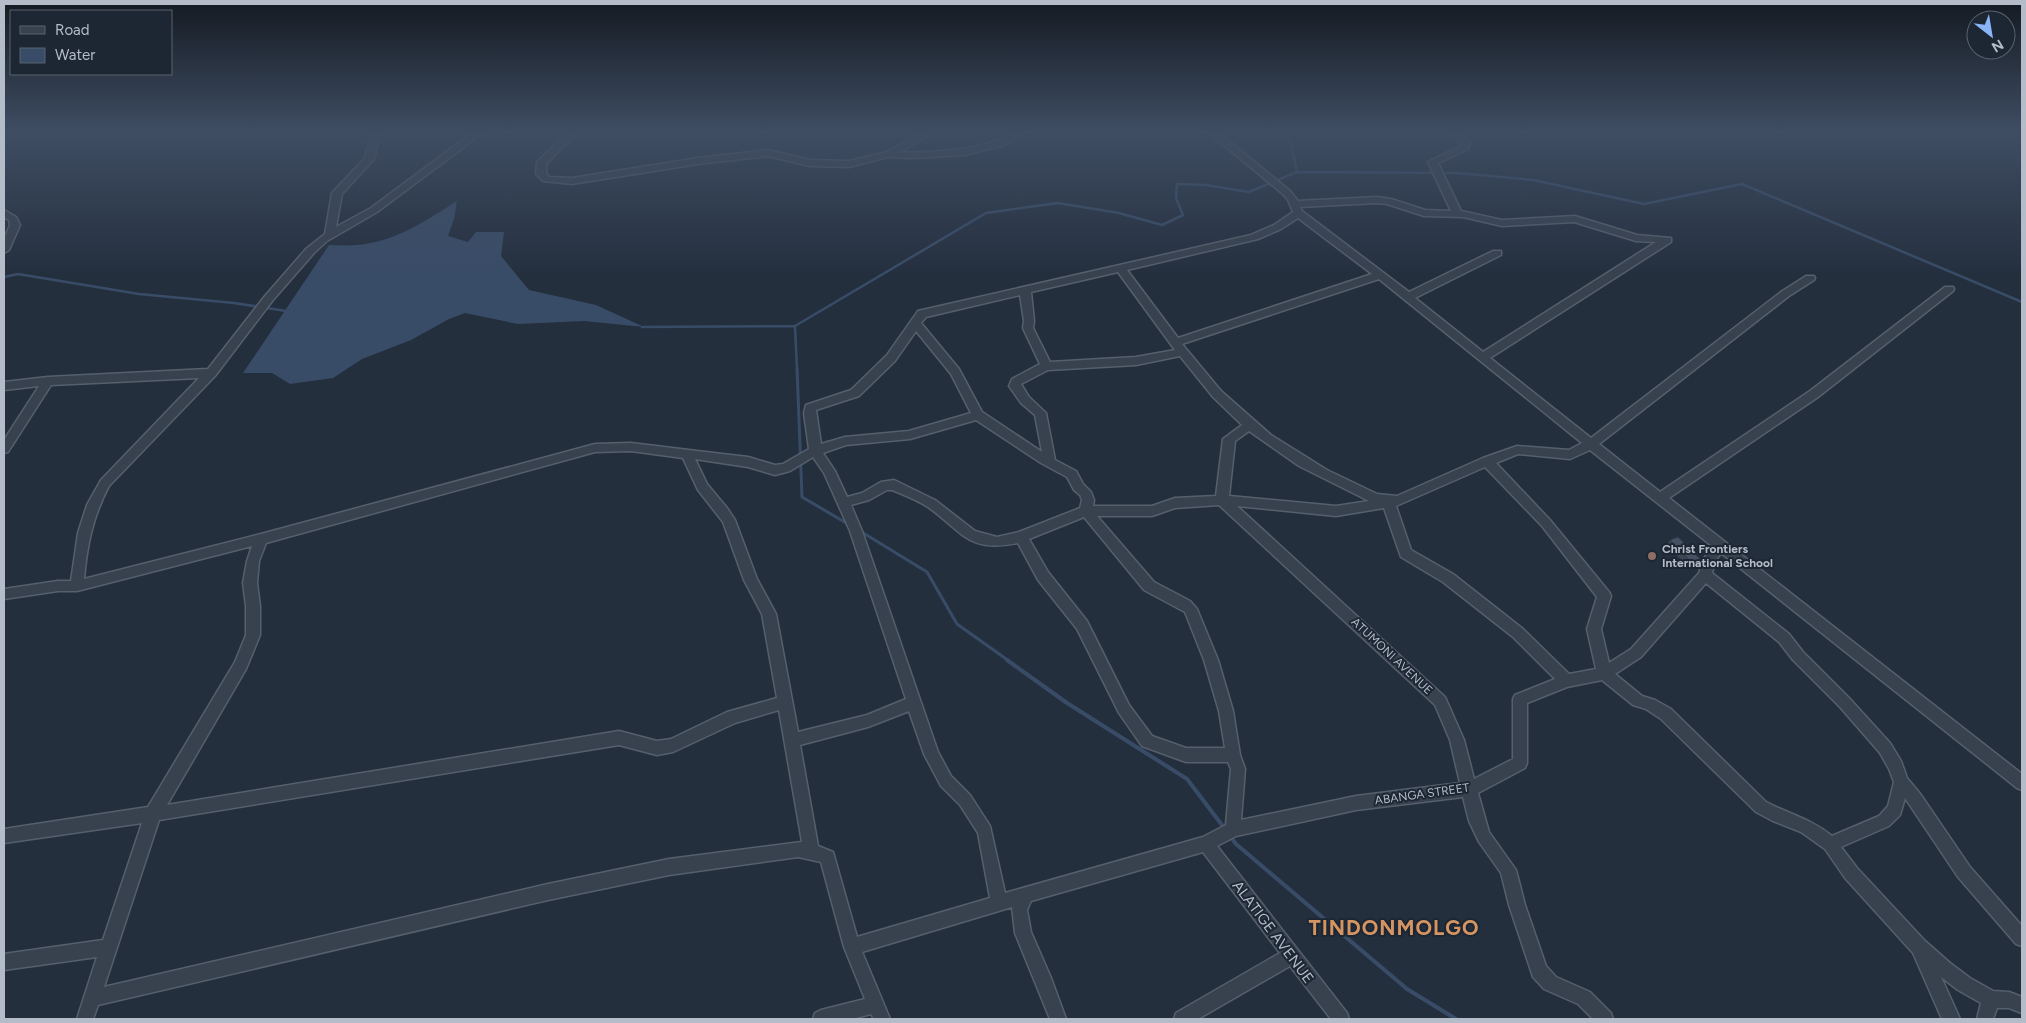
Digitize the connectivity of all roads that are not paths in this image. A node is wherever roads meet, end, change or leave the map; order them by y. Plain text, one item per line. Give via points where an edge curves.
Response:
1 (350, 180) edge
2 (415, 180) edge
3 (550, 180) edge
4 (581, 180) edge
5 (1271, 180) edge
6 (1442, 180) edge
7 (1297, 209) junction
8 (4, 213) edge
9 (1457, 214) junction
10 (330, 235) junction
11 (4, 250) edge
12 (1496, 253) dead end
13 (1121, 269) junction
14 (1380, 274) junction
15 (1810, 278) dead end
16 (1025, 290) junction
17 (1950, 290) dead end
18 (1408, 297) junction
19 (916, 324) junction
20 (1176, 342) junction
21 (1183, 352) junction
22 (1483, 357) junction
23 (1046, 366) junction
24 (211, 374) junction
25 (48, 381) junction
26 (4, 386) edge
27 (978, 415) junction
28 (1250, 424) junction
29 (1591, 444) junction
30 (4, 449) edge
31 (816, 451) junction
32 (686, 454) junction
33 (1486, 461) junction
34 (1050, 463) junction
35 (1660, 498) junction
36 (1222, 500) junction
37 (844, 502) junction
38 (1388, 502) junction
39 (1086, 511) junction
40 (1021, 537) junction
41 (261, 539) junction
42 (1720, 544) junction
43 (1705, 575) junction
44 (77, 586) junction
45 (4, 594) edge
46 (1604, 673) junction
47 (1566, 681) junction
48 (786, 702) junction
49 (913, 704) junction
50 (792, 740) junction
51 (1232, 755) junction
52 (1901, 782) junction
53 (2022, 784) edge
54 (1470, 789) junction
55 (153, 814) junction
56 (1233, 829) junction
57 (4, 836) edge
58 (1206, 844) junction
59 (1830, 844) junction
60 (811, 851) junction
61 (1026, 895) junction
62 (999, 903) junction
63 (2022, 938) edge
64 (109, 947) junction
65 (852, 947) junction
66 (1919, 947) junction
67 (1291, 956) junction
68 (4, 962) edge
69 (92, 998) junction
70 (1991, 999) junction
71 (2022, 1005) edge
72 (880, 1012) edge
73 (86, 1019) edge
74 (821, 1019) edge
75 (1058, 1019) edge
76 (1182, 1019) edge
77 (1341, 1019) edge
78 (1605, 1019) edge
79 (1951, 1019) edge
80 (1985, 1019) edge

1 - 10 street via 337,193
2 - 10 street via 374,210
3 - 4 street
5 - 7 street via 1287,193
6 - 9 street
7 - 9 street via 1377,200 1424,213
7 - 13 street via 1274,230 1254,237
7 - 14 street
8 - 11 street via 13,219 14,226
9 - 22 street via 1502,223 1575,218 1636,238 1666,240
10 - 24 street via 310,251 269,298
12 - 18 street
13 - 16 street
13 - 20 street
14 - 18 street
14 - 20 street
15 - 29 street
16 - 19 street via 928,312 918,318
16 - 23 street via 1028,328
17 - 35 street via 1814,394
18 - 22 street
19 - 27 street via 955,372
19 - 31 street via 891,358 856,393 810,408 808,415 817,440
20 - 21 street
21 - 23 street via 1136,361
21 - 28 street via 1204,380
22 - 29 street
23 - 34 street via 1015,384 1019,393 1040,413
24 - 25 street
24 - 44 street via 105,483 93,505 84,533
25 - 26 street
25 - 30 street
27 - 31 street via 910,436 845,441
27 - 34 street
28 - 36 street via 1229,439
28 - 38 street via 1306,464 1377,500
29 - 33 street via 1570,455 1516,450
29 - 35 street
31 - 32 street via 786,468 775,470 748,462
31 - 37 street
32 - 41 street via 630,447 595,448
32 - 48 street via 702,487 729,520 751,580 769,614
33 - 38 street via 1398,501
33 - 46 street via 1546,523 1604,596 1594,629
34 - 39 street via 1072,474 1085,492 1088,500
35 - 42 street
36 - 38 street via 1336,510
36 - 39 street via 1174,503 1152,511
36 - 54 street, ATUMONI AVENUE via 1440,701 1457,740
37 - 40 street via 864,498 885,485 894,485 931,503 983,540 997,542
37 - 49 street
38 - 47 street via 1406,553 1448,578 1518,633
39 - 40 street
39 - 51 street via 1150,589 1184,603 1190,609 1211,660 1226,711
40 - 51 street via 1043,576 1082,625 1124,709 1148,741 1186,755
41 - 44 street
41 - 55 street via 250,583 253,635 241,665
42 - 43 street, ABANGA STREET via 1709,560
42 - 53 street
43 - 46 street, ABANGA STREET via 1636,653
43 - 52 street via 1784,638 1885,748
44 - 45 street
46 - 47 street, ABANGA STREET
46 - 59 street via 1638,701 1666,714 1761,807 1785,820 1806,826
47 - 54 street, ABANGA STREET via 1520,699 1520,763
48 - 50 street
48 - 55 street via 732,717 674,744 657,748 619,738
49 - 50 street via 868,721
49 - 62 street via 931,754 946,781 965,800 985,831
50 - 60 street
51 - 56 street via 1238,769
52 - 59 street via 1895,810 1884,821
52 - 63 street via 1964,872
54 - 56 street, ABANGA STREET via 1356,803
54 - 78 street, ATUMONI AVENUE via 1484,836 1508,870 1538,971 1550,983 1584,998
55 - 57 street
55 - 64 street
56 - 58 street, ABANGA STREET
58 - 61 street, ABANGA STREET
58 - 67 street, ALATIGE AVENUE
59 - 66 street
60 - 65 street via 826,857
60 - 69 street via 798,849 669,867
61 - 62 street, ABANGA STREET
61 - 75 street via 1019,910 1023,933
62 - 65 street, ABANGA STREET
64 - 68 street
64 - 69 street
65 - 72 street
66 - 70 street via 1964,984
66 - 79 street
67 - 76 street
67 - 77 street, ALATIGE AVENUE
69 - 73 street
70 - 71 street
70 - 80 street
72 - 74 street

